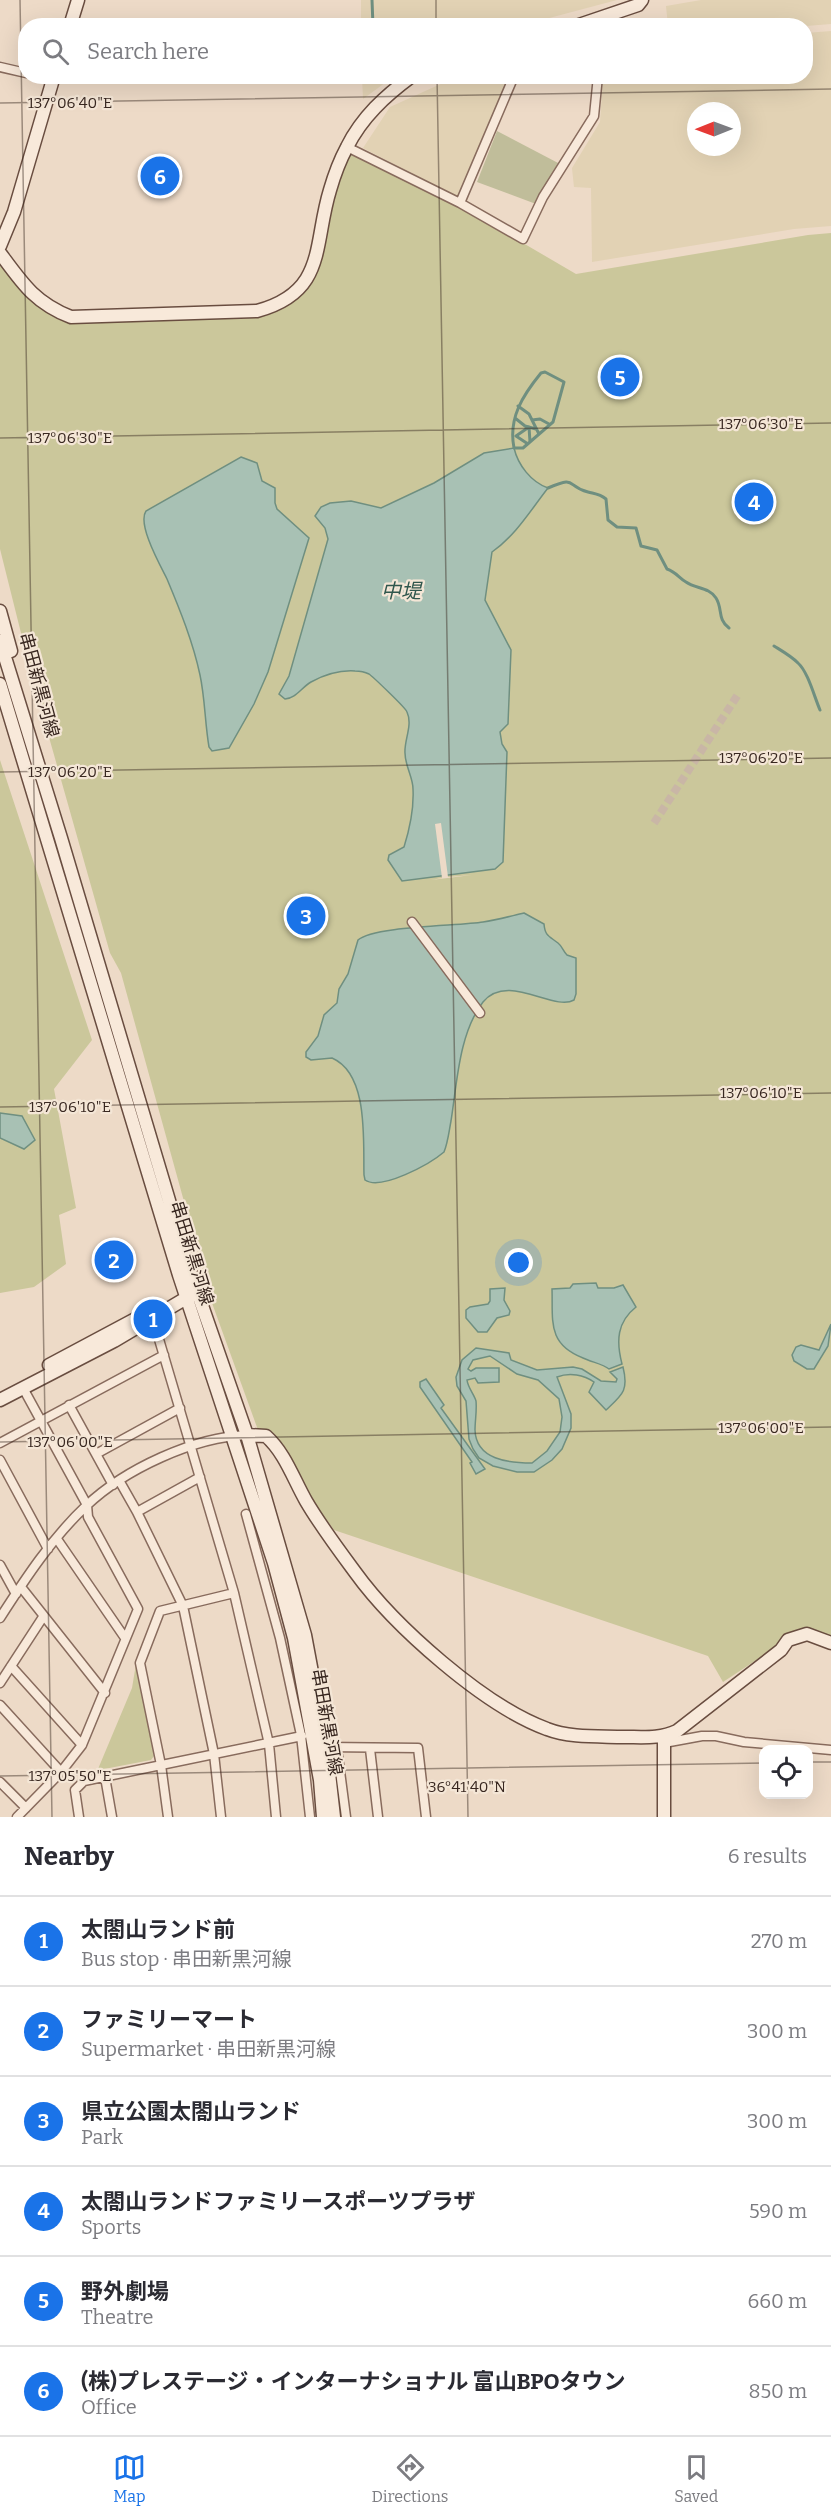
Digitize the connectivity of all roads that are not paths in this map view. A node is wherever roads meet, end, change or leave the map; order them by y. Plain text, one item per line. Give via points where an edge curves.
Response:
1 (78, 0) edge
2 (642, 0) edge
3 (72, 18) edge
4 (610, 18) edge
5 (0, 67) edge
6 (18, 71) edge
7 (52, 84) edge
8 (401, 84) edge
9 (511, 84) edge
10 (597, 84) edge
11 (347, 147) junction
12 (460, 203) junction
13 (0, 246) edge
14 (0, 253) edge
15 (0, 611) edge
16 (0, 641) edge
17 (0, 686) edge
18 (61, 838) junction
19 (412, 922) dead end
20 (480, 1014) dead end
21 (191, 1290) junction
22 (153, 1319) junction
23 (164, 1355) junction
24 (49, 1369) junction
25 (23, 1388) junction
26 (0, 1391) edge
27 (0, 1400) edge
28 (69, 1405) junction
29 (180, 1408) junction
30 (40, 1420) junction
31 (246, 1435) junction
32 (232, 1436) junction
33 (0, 1443) edge
34 (191, 1445) junction
35 (96, 1454) junction
36 (0, 1460) edge
37 (200, 1477) junction
38 (116, 1484) junction
39 (87, 1505) junction
40 (137, 1512) junction
41 (246, 1514) dead end
42 (57, 1539) junction
43 (48, 1549) junction
44 (0, 1565) edge
45 (18, 1591) junction
46 (234, 1593) junction
47 (183, 1606) junction
48 (43, 1617) junction
49 (0, 1618) edge
50 (125, 1638) junction
51 (831, 1643) edge
52 (11, 1666) junction
53 (0, 1683) edge
54 (105, 1693) junction
55 (0, 1705) edge
56 (302, 1736) junction
57 (664, 1740) junction
58 (269, 1744) junction
59 (82, 1745) junction
60 (330, 1747) junction
61 (370, 1749) junction
62 (831, 1750) edge
63 (214, 1754) junction
64 (161, 1765) junction
65 (62, 1772) junction
66 (105, 1777) junction
67 (0, 1782) edge
68 (26, 1808) junction
69 (17, 1817) edge
70 (79, 1817) edge
71 (112, 1817) edge
72 (168, 1817) edge
73 (221, 1817) edge
74 (276, 1817) edge
75 (310, 1817) edge
76 (323, 1817) edge
77 (334, 1817) edge
78 (345, 1817) edge
79 (378, 1817) edge
80 (426, 1817) edge
81 (664, 1817) edge

1 - 3 main road
2 - 4 main road
5 - 6 street
7 - 13 main road
8 - 11 main road via 374,108
9 - 12 street
10 - 12 street via 594,116 543,197 523,239
11 - 12 street
11 - 14 main road via 329,191 317,256 304,285 278,305 257,311 71,318 50,309 26,290
15 - 18 main road, 串田新黒河線
16 - 18 main road, 串田新黒河線
17 - 21 main road, 串田新黒河線
18 - 21 main road, 串田新黒河線
19 - 20 street
21 - 22 main road
21 - 24 main road
21 - 31 main road, 串田新黒河線
21 - 32 main road, 串田新黒河線
22 - 23 street
22 - 24 main road
23 - 28 street
23 - 29 street
24 - 25 main road
24 - 26 main road
25 - 27 main road
25 - 30 street
28 - 30 street
28 - 35 street
29 - 34 street
29 - 35 street
30 - 33 street
30 - 39 street
31 - 32 street
31 - 57 main road via 266,1436 278,1447 307,1502 356,1574 435,1656 483,1693 548,1730
31 - 60 main road, 串田新黒河線 via 305,1635
32 - 34 street
32 - 76 main road, 串田新黒河線 via 294,1638
34 - 37 street
34 - 38 street via 151,1462
35 - 38 street
36 - 43 street
37 - 40 street
37 - 46 street
38 - 39 street
38 - 40 street
39 - 42 street
39 - 50 street via 88,1517 138,1610
40 - 47 street
41 - 56 street
42 - 43 street
42 - 50 street
43 - 45 street
44 - 45 street
45 - 48 street
45 - 49 street
46 - 47 street
46 - 58 street
47 - 63 street
47 - 64 street via 160,1611 140,1663
48 - 52 street
48 - 54 street
50 - 54 street
51 - 57 main road via 807,1634 788,1640 754,1672
52 - 53 street
52 - 59 street
54 - 59 street
55 - 65 street
56 - 58 street
56 - 75 street
57 - 62 street via 716,1736
57 - 81 main road
58 - 63 street
58 - 74 street
59 - 65 street
60 - 61 street
60 - 77 main road, 串田新黒河線
60 - 78 street via 338,1756
61 - 79 street
61 - 80 street via 418,1748
63 - 64 street
63 - 73 street
64 - 66 street
64 - 72 street
65 - 68 street
66 - 70 street via 84,1780 75,1790
66 - 71 street
67 - 68 street
68 - 69 street

